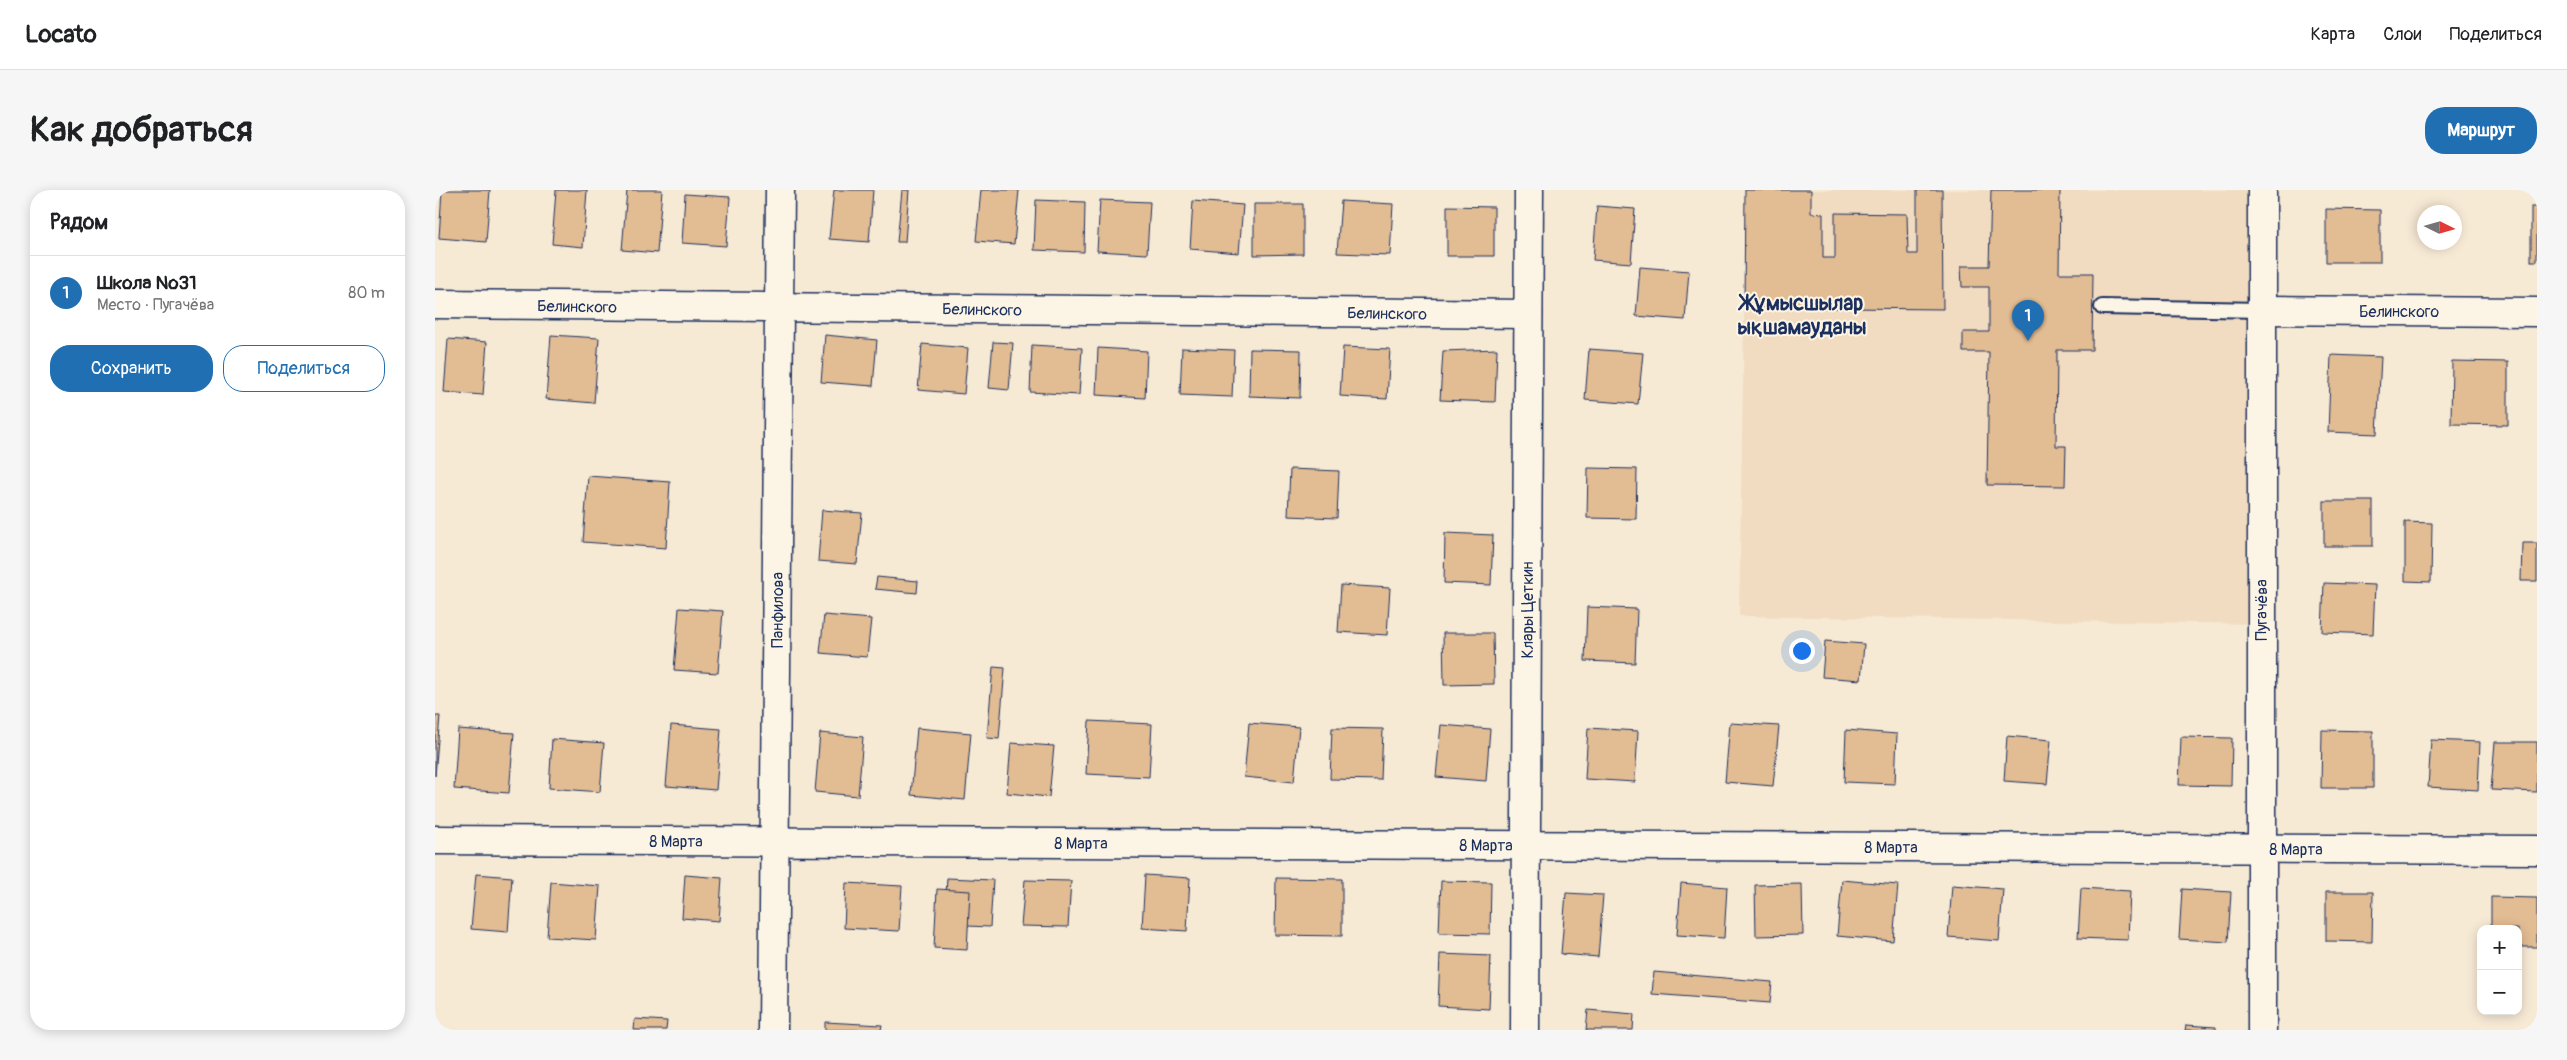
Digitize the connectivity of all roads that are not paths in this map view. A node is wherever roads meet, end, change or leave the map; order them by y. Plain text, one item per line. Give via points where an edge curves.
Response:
1 (781, 190) edge
2 (1529, 190) edge
3 (2262, 190) edge
4 (435, 304) edge
5 (779, 307) junction
6 (2102, 307) dead end
7 (2262, 310) junction
8 (2537, 312) edge
9 (1528, 314) junction
10 (435, 840) edge
11 (775, 842) junction
12 (1526, 845) junction
13 (2261, 848) junction
14 (2537, 850) edge
15 (773, 1030) edge
16 (1525, 1030) edge
17 (2262, 1030) edge

1 - 5 street, Панфилова
2 - 9 street, Клары Цеткин
3 - 7 street, Пугачёва
4 - 5 street, Белинского
5 - 9 street, Белинского
5 - 11 street, Панфилова
6 - 7 lane
7 - 8 street, Белинского
7 - 13 street, Пугачёва
9 - 12 street, Клары Цеткин
10 - 11 street, 8 Марта
11 - 12 street, 8 Марта
11 - 15 street, Панфилова
12 - 13 street, 8 Марта
12 - 16 street, Клары Цеткин
13 - 14 street, 8 Марта
13 - 17 street, Пугачёва

